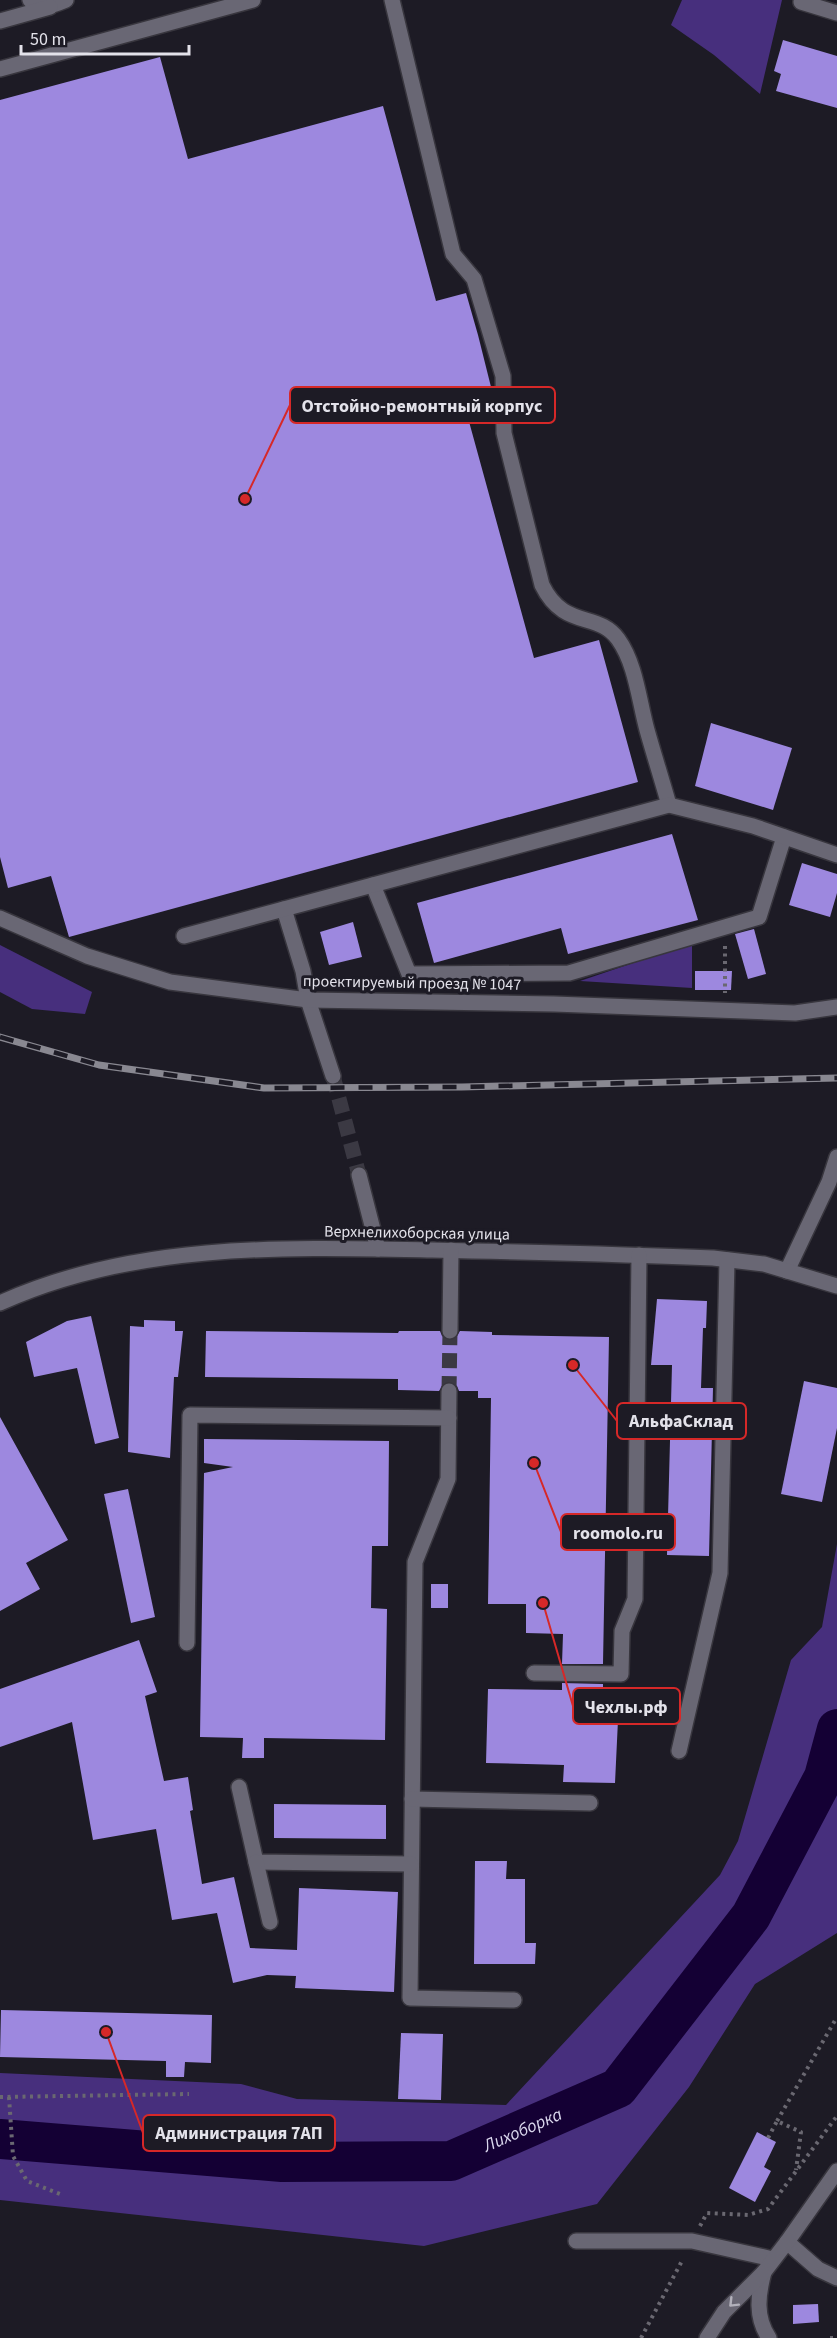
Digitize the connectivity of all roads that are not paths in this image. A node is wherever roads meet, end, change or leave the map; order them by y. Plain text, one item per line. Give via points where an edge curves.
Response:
1 (30, 0) edge
2 (253, 0) edge
3 (392, 0) edge
4 (60, 2) edge
5 (801, 2) dead end
6 (837, 12) edge
7 (0, 21) edge
8 (0, 69) edge
9 (669, 805) junction
10 (784, 837) junction
11 (837, 855) edge
12 (373, 885) junction
13 (284, 909) junction
14 (0, 918) edge
15 (184, 936) dead end
16 (308, 1000) junction
17 (837, 1009) edge
18 (333, 1076) tunnel mouth
19 (837, 1157) edge
20 (359, 1175) tunnel mouth
21 (378, 1249) junction
22 (451, 1250) junction
23 (639, 1255) junction
24 (727, 1260) junction
25 (788, 1271) junction
26 (837, 1286) edge
27 (0, 1303) edge
28 (450, 1331) tunnel mouth
29 (449, 1391) tunnel mouth
30 (449, 1418) junction
31 (187, 1643) dead end
32 (534, 1673) dead end
33 (679, 1751) dead end
34 (239, 1787) dead end
35 (412, 1799) junction
36 (590, 1803) dead end
37 (256, 1862) junction
38 (411, 1864) junction
39 (270, 1922) dead end
40 (514, 2000) dead end
41 (837, 2170) edge
42 (576, 2241) dead end
43 (787, 2242) junction
44 (773, 2259) junction
45 (764, 2272) junction
46 (837, 2278) edge
47 (707, 2338) edge
48 (769, 2338) edge

1 - 4 street via 38,5
2 - 8 street
3 - 9 street via 453,254 474,279 503,376 504,433 542,585 550,600 565,614 608,630 617,638 634,678
4 - 7 street
5 - 6 street
9 - 10 street
9 - 12 street
10 - 11 street
10 - 12 street via 759,917 569,973 408,974
12 - 13 street
13 - 15 street
13 - 16 street
14 - 16 street, проектируемый проезд № 1047 via 87,956 171,982
16 - 17 street, проектируемый проезд № 1047 via 795,1013
16 - 18 street
19 - 25 street
20 - 21 street
21 - 22 street, Верхнелихоборская улица
21 - 27 street, Верхнелихоборская улица via 259,1250 154,1258 93,1270
22 - 23 street, Верхнелихоборская улица
22 - 28 street
23 - 24 street, Верхнелихоборская улица
23 - 32 street via 635,1599 622,1631 621,1674
24 - 25 street, Верхнелихоборская улица
24 - 33 street via 720,1573
25 - 26 street, Верхнелихоборская улица
29 - 30 street
30 - 31 street via 190,1415
30 - 35 street via 448,1479 415,1562
34 - 37 street
35 - 36 street
35 - 38 street
37 - 38 street
37 - 39 street
38 - 40 street via 410,1998
41 - 43 street
42 - 44 street via 692,2241
43 - 44 street
43 - 46 street via 818,2269
44 - 45 street
45 -> 47 street via 724,2312
45 - 48 street via 758,2294 760,2320

